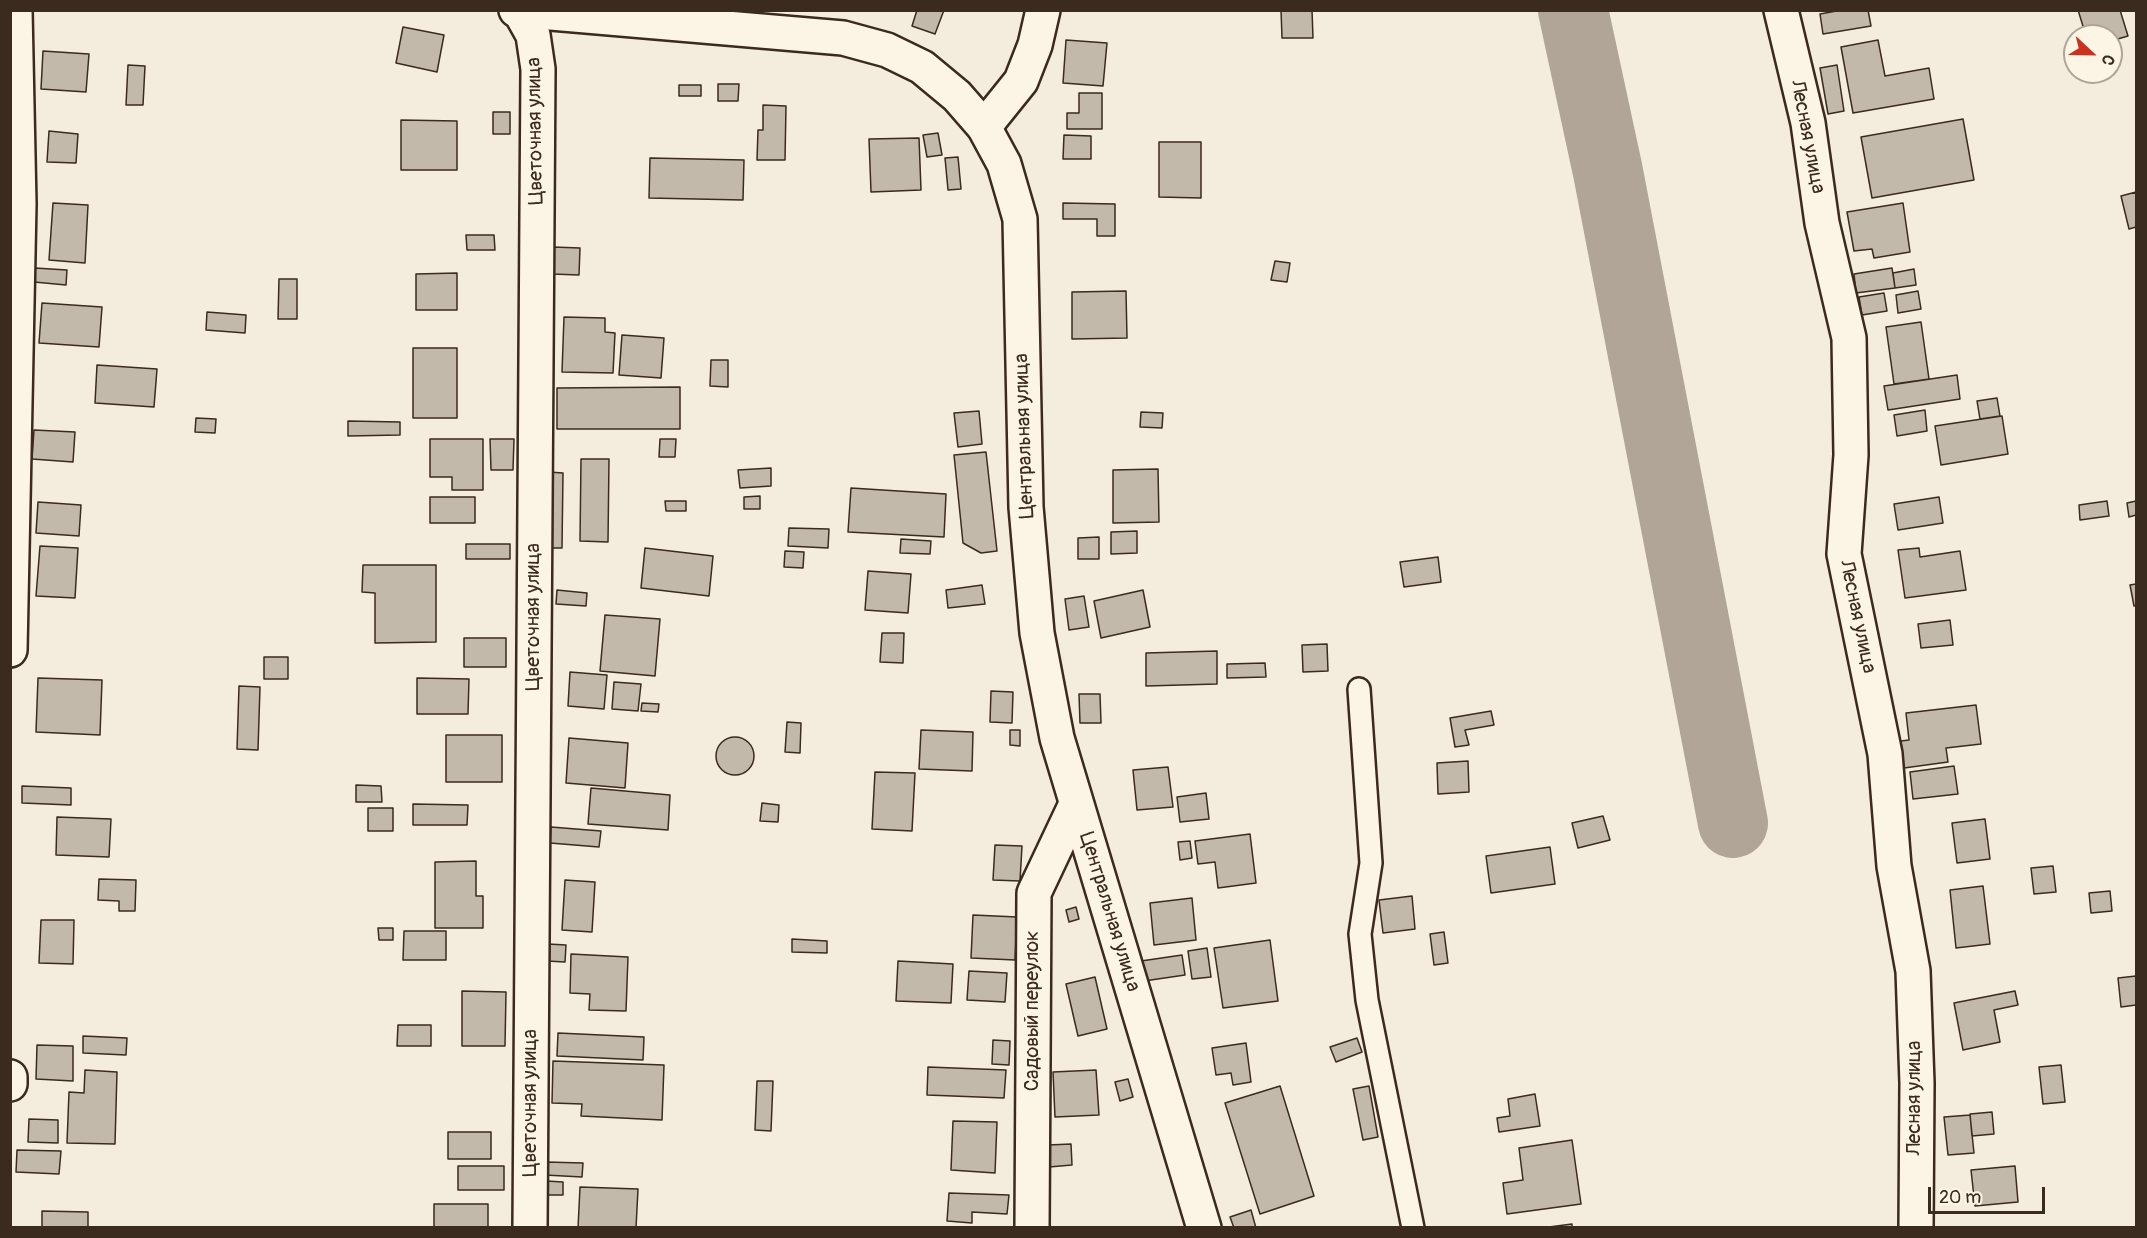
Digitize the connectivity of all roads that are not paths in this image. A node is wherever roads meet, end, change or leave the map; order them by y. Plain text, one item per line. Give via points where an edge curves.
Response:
1 (15, 10) edge
2 (1043, 10) edge
3 (1781, 10) edge
4 (518, 11) edge
5 (984, 127) junction
6 (10, 650) edge
7 (1359, 689) dead end
8 (1076, 804) junction
9 (10, 1077) edge
10 (10, 1084) edge
11 (530, 1227) edge
12 (1032, 1227) edge
13 (1204, 1227) edge
14 (1413, 1227) edge
15 (1916, 1227) edge

1 - 6 street via 19,247
2 - 5 street via 1021,81
3 - 15 street, Лесная улица via 1808,123 1822,223 1849,338 1851,454 1844,554 1886,754 1894,866 1913,971
4 - 5 street, Центральная улица via 843,38 887,50 922,67 957,96
4 - 11 street, Цветочная улица via 533,35 538,69
5 - 8 street, Центральная улица via 1004,164 1020,219 1026,507 1036,633 1057,738
7 - 14 lane via 1371,863 1361,945 1367,1000
8 - 12 street, Садовый переулок via 1034,892
8 - 13 street, Центральная улица
9 - 10 street

